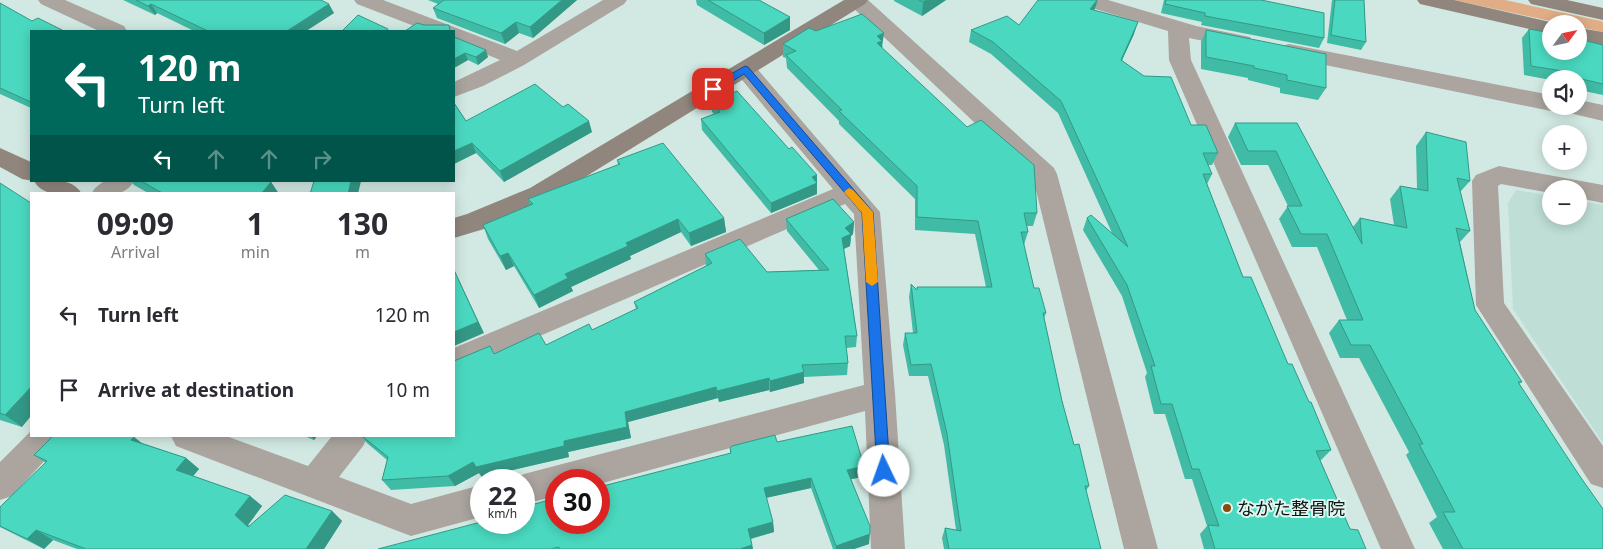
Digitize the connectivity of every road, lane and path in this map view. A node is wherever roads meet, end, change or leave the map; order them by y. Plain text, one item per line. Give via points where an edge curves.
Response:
1 (48, 0) edge
2 (364, 0) edge
3 (617, 0) edge
4 (858, 0) edge
5 (1086, 0) edge
6 (1427, 0) edge
7 (1538, 0) edge
8 (1603, 14) edge
9 (1542, 26) edge
10 (1178, 28) junction
11 (114, 30) edge
12 (443, 30) edge
13 (455, 34) edge
14 (1588, 36) edge
15 (1603, 39) edge
16 (518, 59) junction
17 (745, 69) junction
18 (455, 90) edge
19 (1542, 101) edge
20 (1587, 110) edge
21 (1603, 113) edge
22 (0, 156) edge
23 (30, 172) edge
24 (48, 182) edge
25 (121, 182) edge
26 (1542, 183) edge
27 (1587, 191) edge
28 (65, 192) edge
29 (107, 192) edge
30 (849, 192) junction
31 (1603, 194) edge
32 (455, 228) edge
33 (455, 361) edge
34 (880, 394) junction
35 (45, 437) edge
36 (190, 437) edge
37 (351, 437) edge
38 (598, 469) edge
39 (1603, 473) edge
40 (314, 483) junction
41 (0, 485) edge
42 (470, 504) edge
43 (888, 549) edge
44 (1141, 549) edge
45 (1398, 549) edge

1 - 11 street
2 - 12 street
3 - 16 street
4 - 17 street
4 - 44 street via 1045,174
5 - 10 street
6 - 9 street
7 - 8 street
10 - 19 street
10 - 45 street via 1180,60
13 - 16 street
14 - 15 street
16 - 18 street
17 - 30 street
17 - 32 street via 539,194
20 - 21 street
22 - 23 street
24 - 28 street
25 - 29 street
26 - 39 street via 1499,175 1485,181 1490,305
27 - 31 street
30 - 33 street
30 - 34 street via 867,212
34 - 38 street
34 - 43 street
35 - 41 street
36 - 40 street
37 - 40 street
40 - 42 street via 411,520

